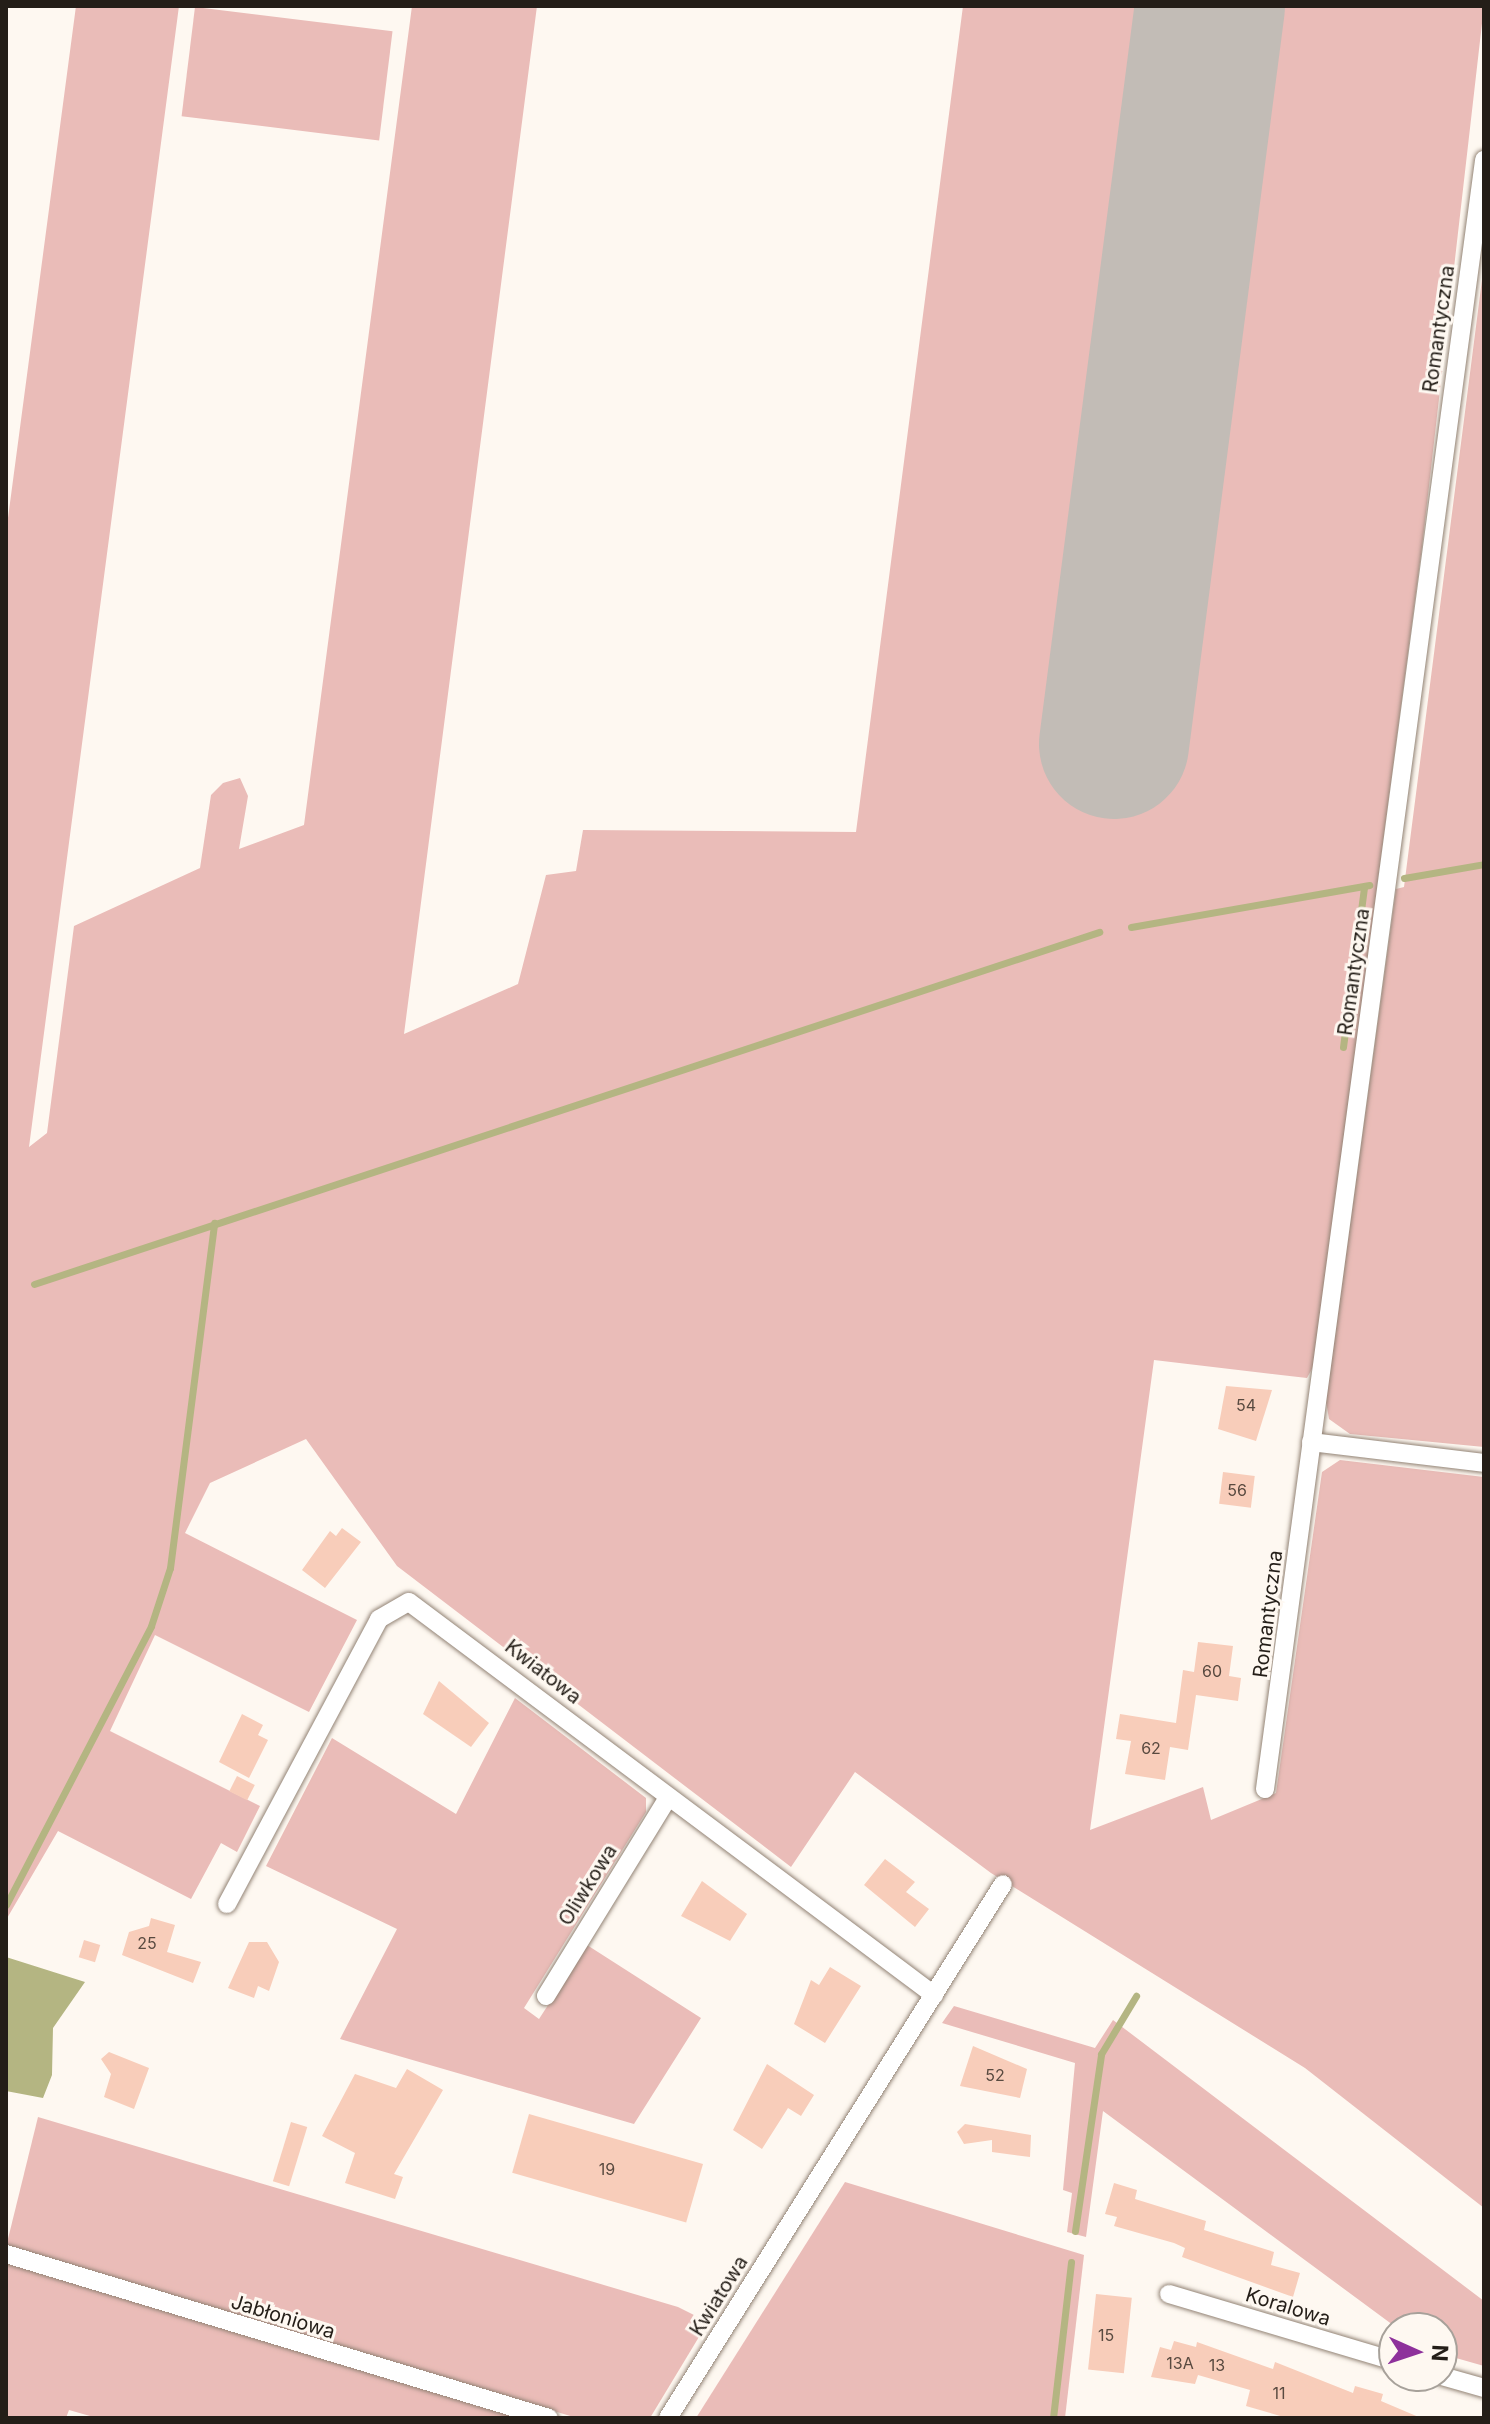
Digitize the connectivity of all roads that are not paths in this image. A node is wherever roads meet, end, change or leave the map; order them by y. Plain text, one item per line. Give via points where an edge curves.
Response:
1 (1484, 160) edge
2 (1311, 1442) junction
3 (1484, 1463) edge
4 (1265, 1789) dead end
5 (668, 1798) junction
6 (1003, 1884) dead end
7 (227, 1904) dead end
8 (934, 1995) junction
9 (546, 1996) dead end
10 (6, 2254) edge
11 (1169, 2294) dead end
12 (1378, 2356) edge
13 (1458, 2381) edge
14 (1484, 2388) edge
15 (549, 2418) edge
16 (668, 2418) edge

1 - 2 street, Romantyczna
2 - 3 street
2 - 4 street, Romantyczna
5 - 7 street, Kwiatowa via 423,1608 403,1602 379,1619
5 - 8 street, Kwiatowa
5 - 9 street, Oliwkowa
6 - 8 street, Kwiatowa
8 - 16 street, Kwiatowa
10 - 15 street, Jabłoniowa
11 - 12 street, Koralowa
13 - 14 street

